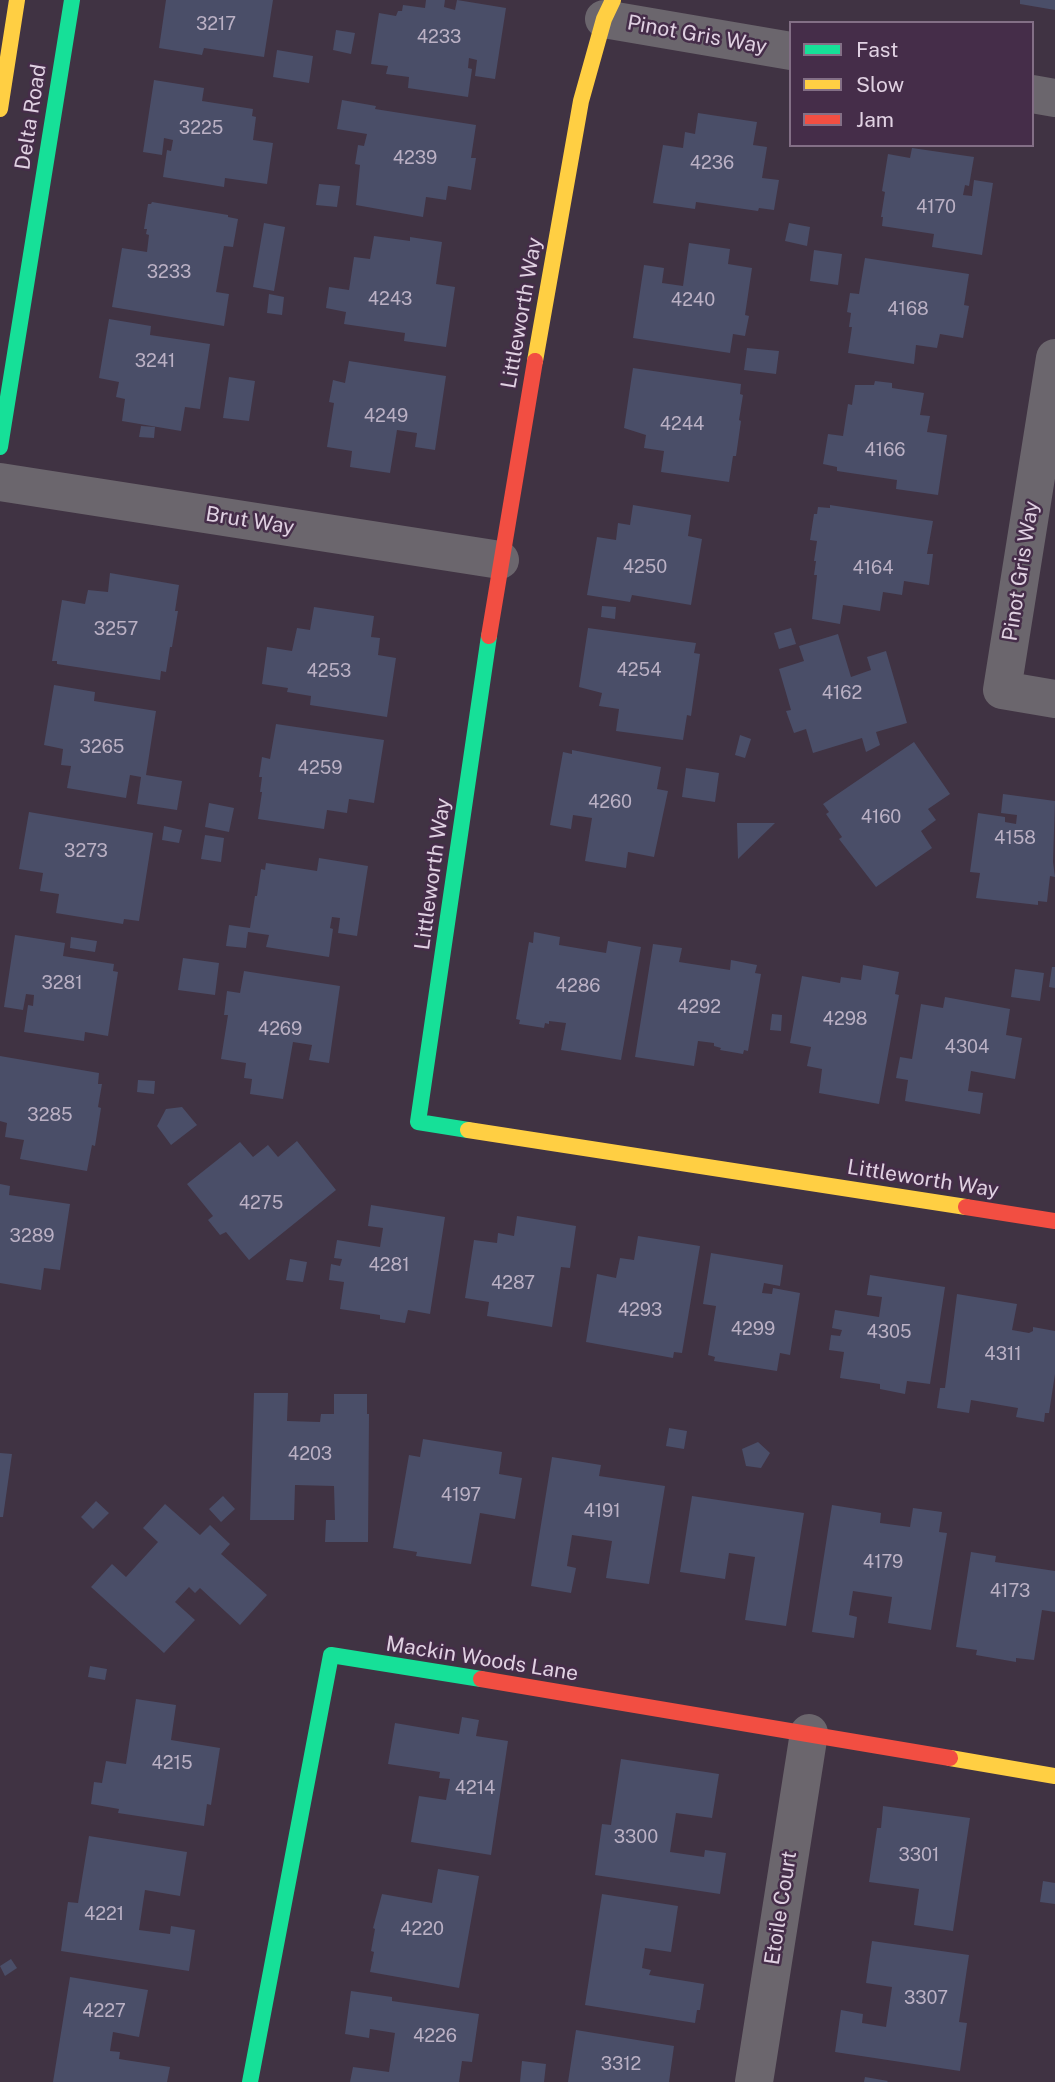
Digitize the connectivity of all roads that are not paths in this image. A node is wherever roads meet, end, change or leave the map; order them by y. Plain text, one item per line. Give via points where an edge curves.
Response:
1 (17, 0) edge
2 (72, 0) edge
3 (608, 9) edge
4 (789, 51) edge
5 (1034, 94) edge
6 (1055, 98) edge
7 (0, 109) edge
8 (1055, 358) edge
9 (0, 447) edge
10 (0, 482) edge
11 (500, 560) junction
12 (1055, 699) edge
13 (1055, 1221) edge
14 (809, 1733) junction
15 (1055, 1776) edge
16 (250, 2082) edge
17 (754, 2082) edge

1 - 7 street, Delta Road
2 - 9 street, Delta Road
3 - 4 street, Pinot Gris Way
3 - 11 street, Littleworth Way via 581,101
5 - 6 street
8 - 12 street, Pinot Gris Way via 1002,690
10 - 11 street, Brut Way
11 - 13 street, Littleworth Way via 418,1122
14 - 15 street, Mackin Woods Lane
14 - 16 street, Mackin Woods Lane via 331,1655
14 - 17 street, Etoile Court

